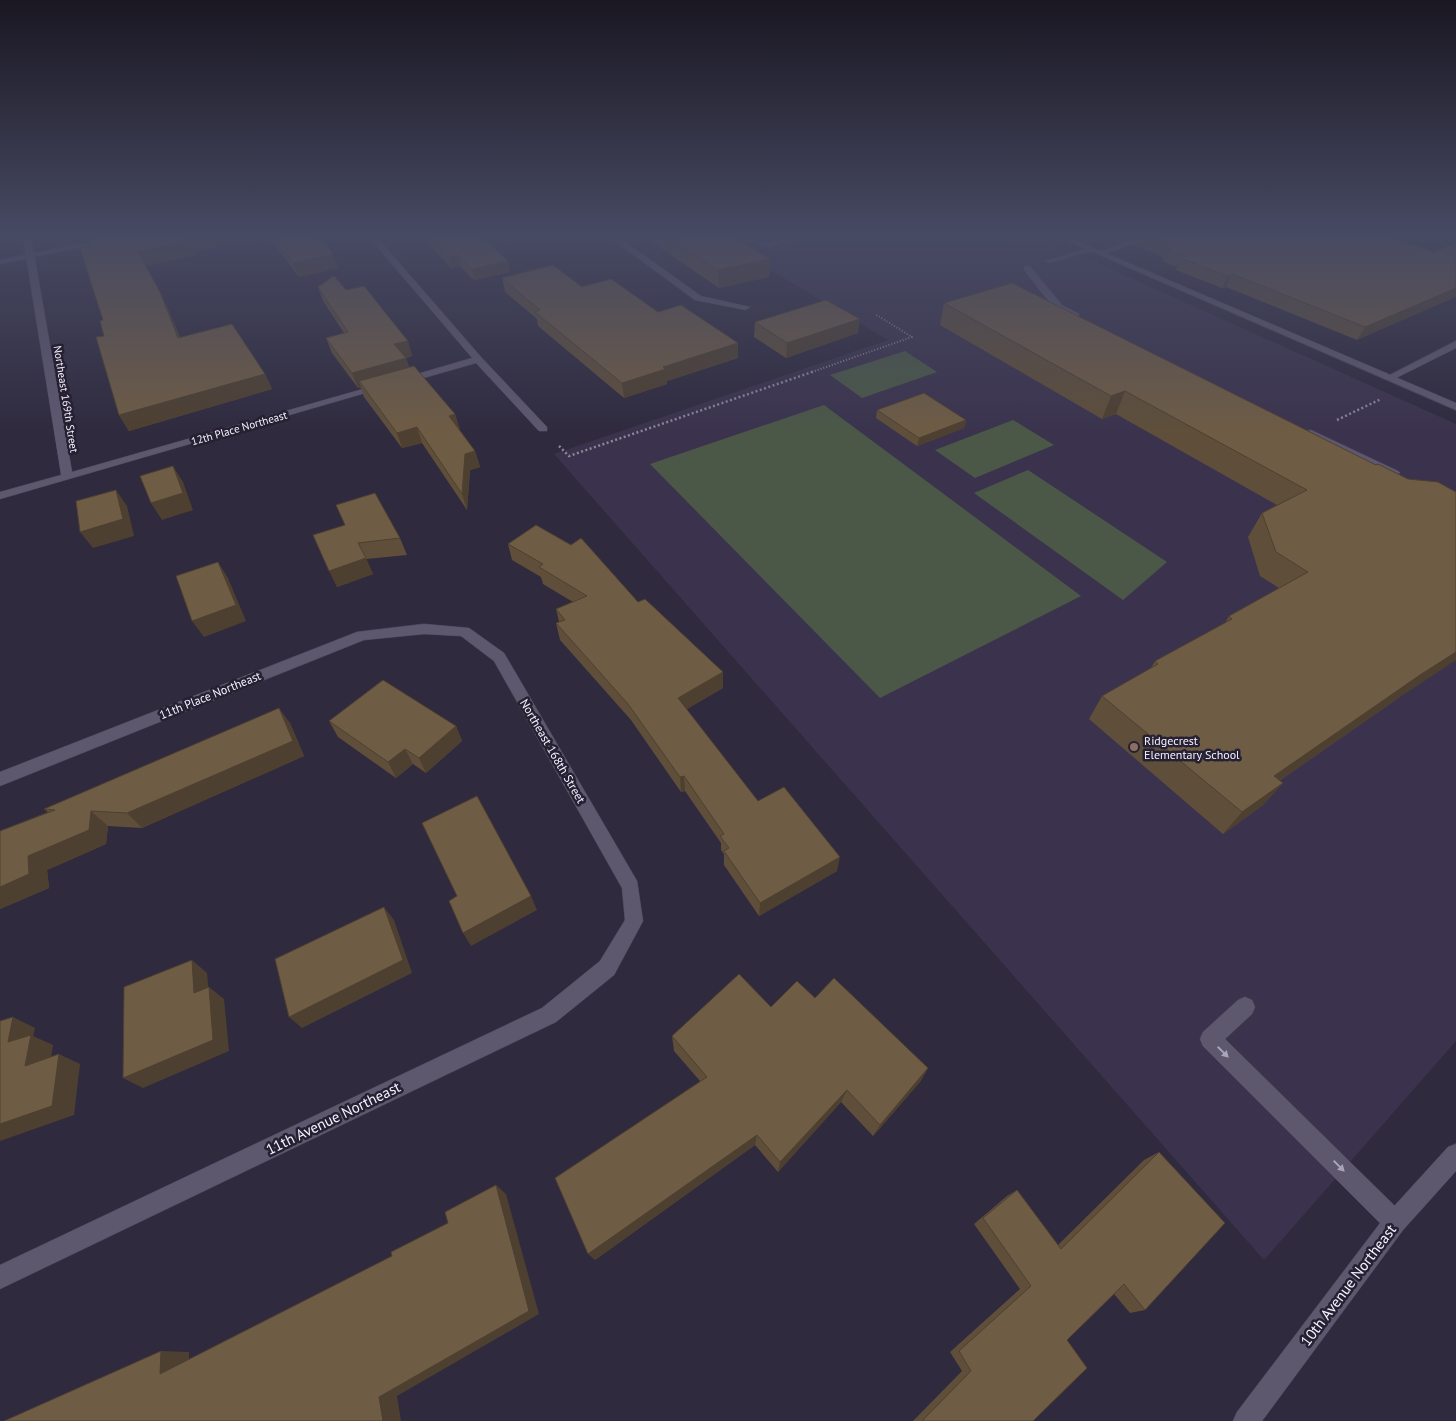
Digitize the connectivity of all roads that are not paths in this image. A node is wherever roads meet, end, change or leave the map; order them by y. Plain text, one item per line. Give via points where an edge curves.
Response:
1 (38, 302) edge
2 (429, 302) edge
3 (721, 302) edge
4 (1054, 302) edge
5 (1214, 302) edge
6 (746, 307) dead end
7 (1085, 320) edge
8 (1456, 344) edge
9 (478, 359) junction
10 (1389, 378) junction
11 (1456, 407) edge
12 (1302, 428) edge
13 (544, 429) road end
14 (67, 477) junction
15 (1405, 479) edge
16 (0, 496) edge
17 (424, 629) joint
18 (0, 779) edge
19 (634, 921) joint
20 (1245, 1007) dead end
21 (1456, 1155) edge
22 (1395, 1222) junction
23 (0, 1277) edge
24 (1246, 1421) edge

1 - 14 street, Northeast 169th Street
2 - 9 street
3 - 6 street
4 - 7 street
5 - 10 street
8 - 10 street
9 - 13 street
9 - 14 street, 12th Place Northeast
10 - 11 street
12 - 15 street
14 - 16 street, 12th Place Northeast
17 - 18 street, 11th Place Northeast via 362,635
17 - 19 street, Northeast 168th Street via 464,632 499,657 631,887
19 - 23 street, 11th Avenue Northeast via 607,968 549,1015
20 -> 22 street via 1210,1039
21 - 22 street, 10th Avenue Northeast
22 - 24 street, 10th Avenue Northeast

